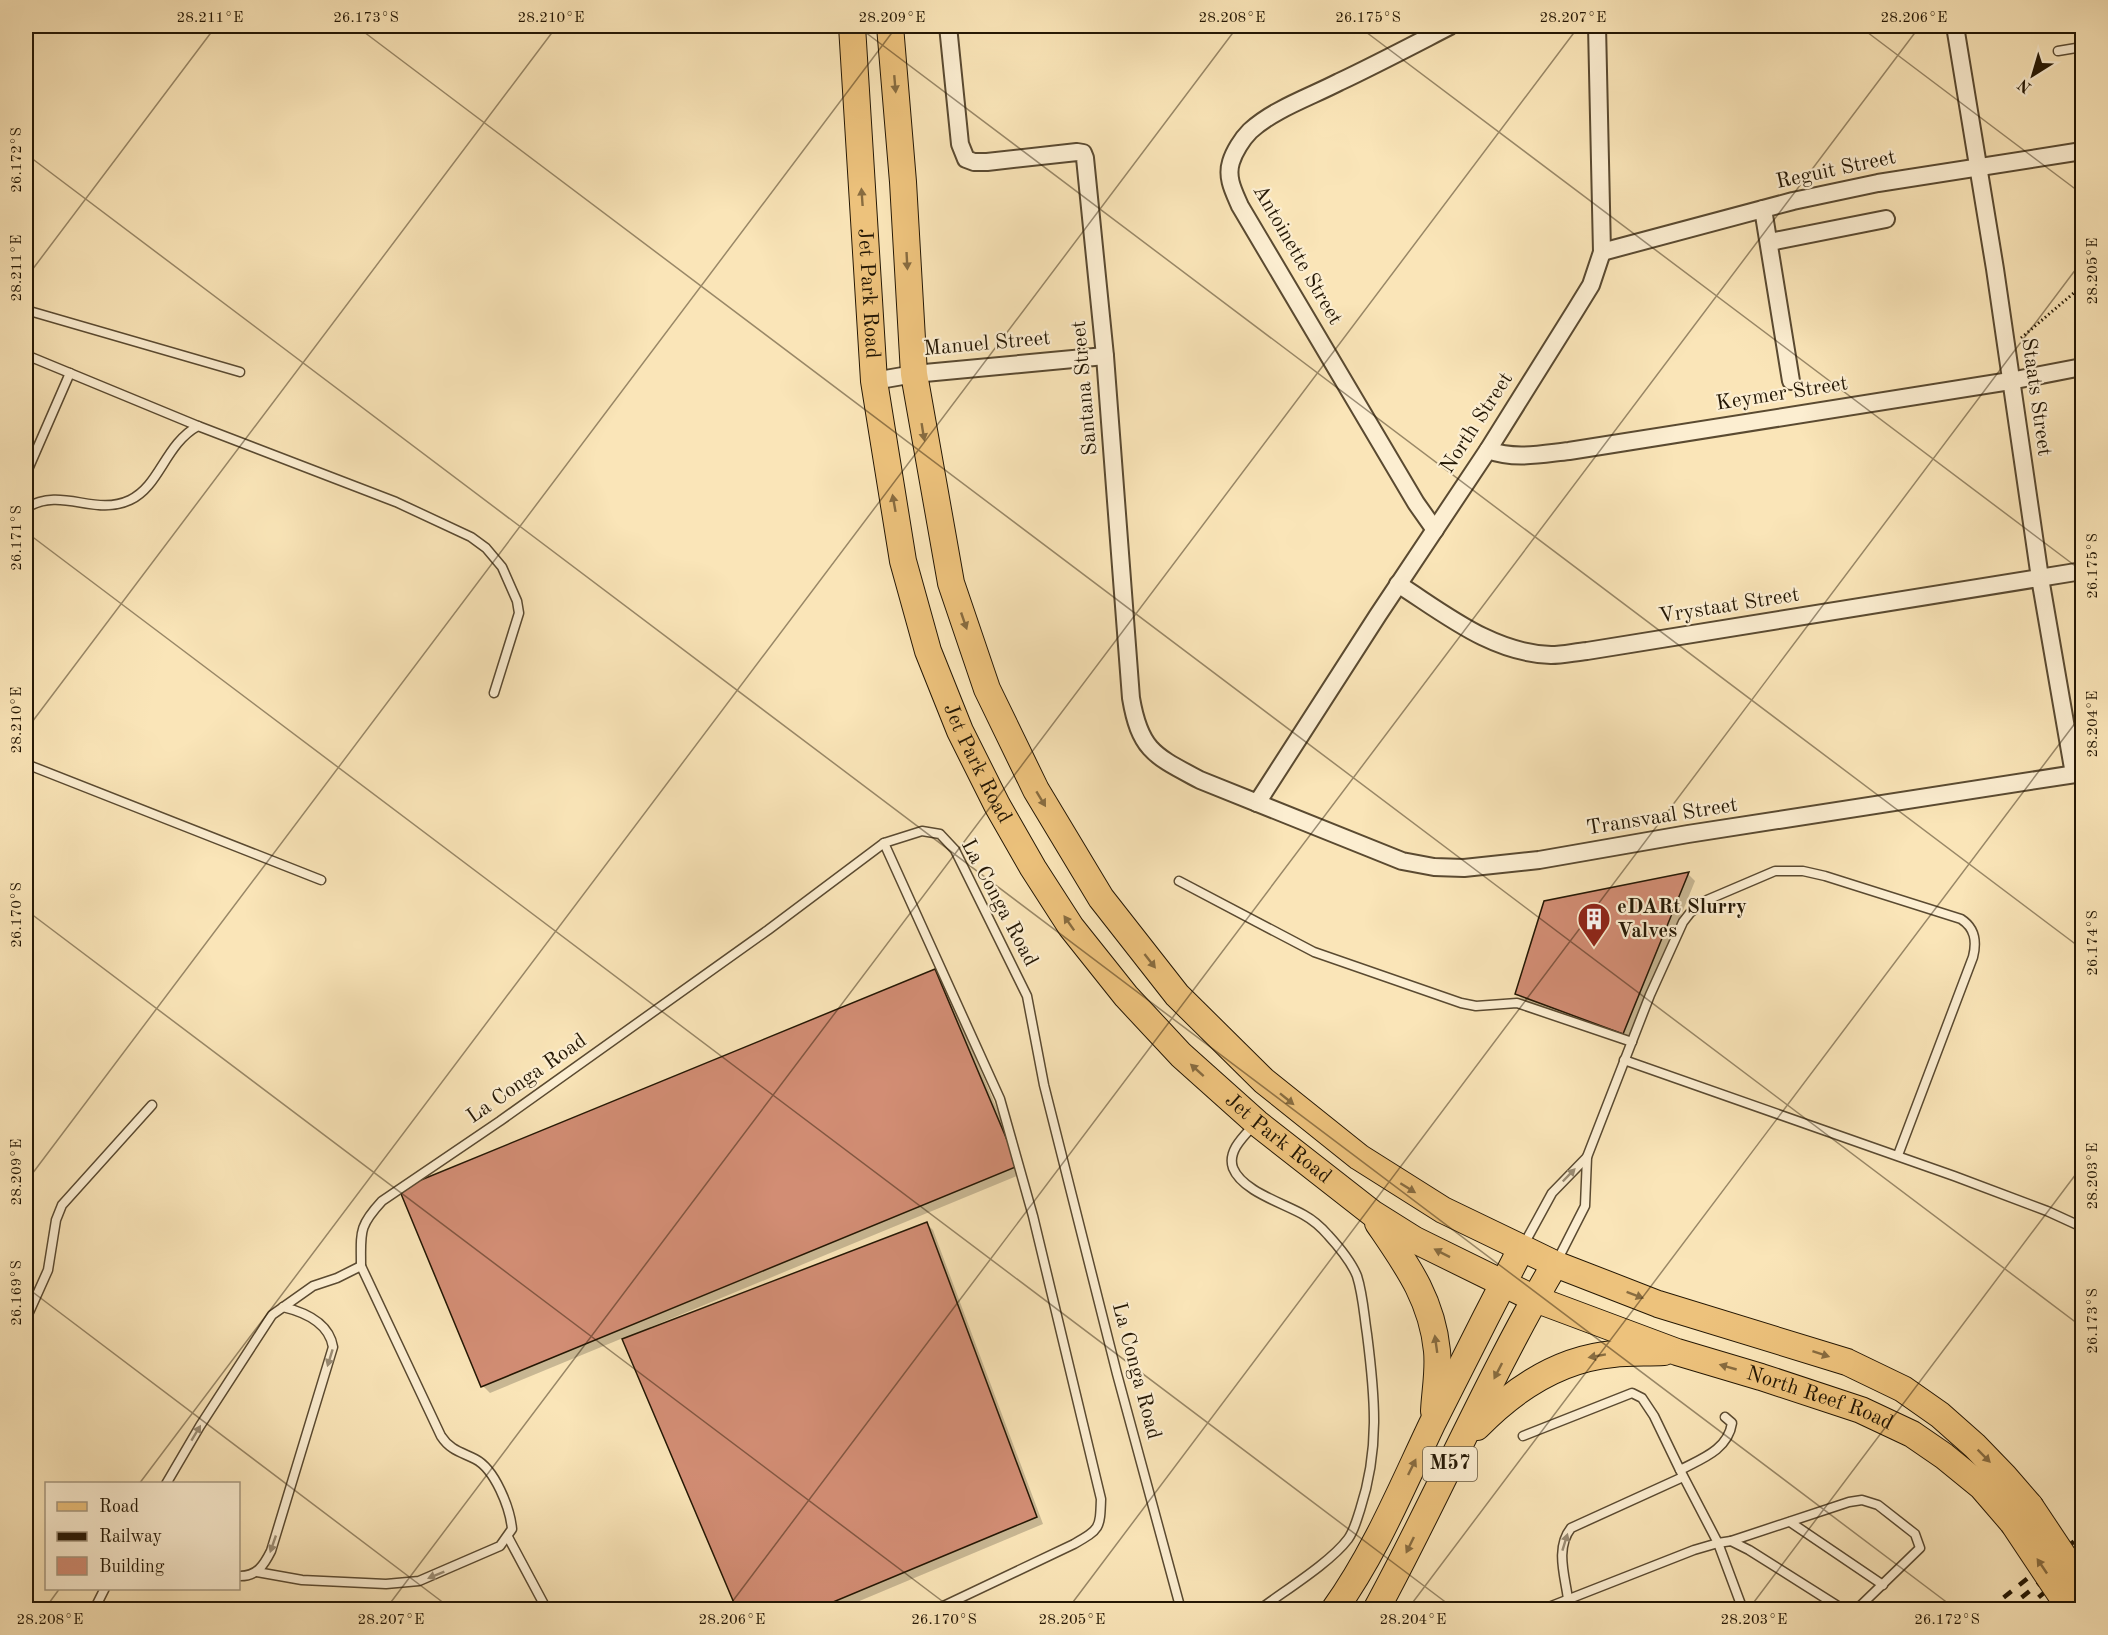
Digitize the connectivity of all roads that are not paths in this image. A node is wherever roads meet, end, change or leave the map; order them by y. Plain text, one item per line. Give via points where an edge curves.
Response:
1 (852, 26) edge
2 (890, 26) edge
3 (948, 26) edge
4 (1450, 26) edge
5 (1597, 26) edge
6 (1955, 26) edge
7 (2082, 47) edge
8 (2058, 51) dead end
9 (2082, 151) edge
10 (1979, 167) junction
11 (1763, 209) junction
12 (1886, 219) dead end
13 (1770, 242) junction
14 (1602, 252) junction
15 (26, 310) edge
16 (26, 355) edge
17 (1105, 356) junction
18 (2082, 367) edge
19 (240, 372) dead end
20 (70, 373) junction
21 (914, 374) junction
22 (874, 381) junction
23 (1791, 381) dead end
24 (2010, 381) junction
25 (198, 426) junction
26 (1488, 450) junction
27 (26, 474) edge
28 (26, 508) edge
29 (1435, 530) junction
30 (2082, 571) edge
31 (2040, 578) junction
32 (1398, 584) junction
33 (494, 693) dead end
34 (26, 764) edge
35 (2078, 774) edge
36 (1257, 803) junction
37 (884, 843) junction
38 (321, 880) dead end
39 (1179, 881) dead end
40 (1632, 1042) junction
41 (1624, 1060) junction
42 (152, 1105) dead end
43 (1257, 1123) junction
44 (1898, 1155) junction
45 (1587, 1157) junction
46 (1372, 1214) junction
47 (2082, 1227) edge
48 (1521, 1249) junction
49 (1555, 1264) junction
50 (361, 1266) junction
51 (1503, 1284) junction
52 (1535, 1299) junction
53 (283, 1306) junction
54 (26, 1319) edge
55 (1677, 1352) junction
56 (1725, 1417) dead end
57 (1433, 1423) junction
58 (1523, 1436) dead end
59 (1463, 1441) junction
60 (1682, 1474) junction
61 (167, 1482) edge
62 (2021, 1514) junction
63 (1790, 1522) junction
64 (508, 1538) junction
65 (1731, 1541) junction
66 (1718, 1543) junction
67 (257, 1572) junction
68 (240, 1576) edge
69 (2082, 1584) edge
70 (1883, 1585) junction
71 (104, 1590) edge
72 (1568, 1599) junction
73 (94, 1610) edge
74 (547, 1610) edge
75 (935, 1610) edge
76 (1181, 1610) edge
77 (1258, 1610) edge
78 (1334, 1610) edge
79 (1376, 1610) edge
80 (1541, 1610) edge
81 (1743, 1610) edge
82 (1844, 1610) edge
83 (1856, 1610) edge
84 (2071, 1610) edge

22 -> 1 main road, Jet Park Road
2 -> 21 main road, Jet Park Road
3 - 17 street, Santana Street via 960,144 966,159 987,162 1083,153
4 - 29 street, Antoinette Street via 1281,110 1249,132 1237,148 1229,176 1240,206
5 - 14 street, North Street
6 - 10 street, Staats Street
7 - 8 lane
9 - 10 street, Reguit Street
10 - 11 street, Reguit Street via 1878,183
10 - 24 street, Staats Street
11 - 13 street
11 - 14 street, Reguit Street
12 - 13 street
13 - 23 street
14 - 26 street, North Street via 1591,285
15 - 19 lane
16 - 20 lane
17 - 21 street, Manuel Street
17 - 36 street, Santana Street via 1135,723 1151,750 1172,765
18 - 24 street, Keymer Street
20 - 25 lane
20 - 27 lane
21 - 22 street, Manuel Street
21 -> 48 main road, Jet Park Road via 951,583 987,689 1036,790 1101,898 1177,995 1264,1081 1359,1157 1443,1210
43 -> 22 main road, Jet Park Road via 1181,1055 1126,996 1071,927 997,805 960,731 928,651 903,561
24 - 26 street, Keymer Street via 1559,452 1519,457
24 - 31 street, Staats Street
25 - 28 lane via 179,439 142,494 120,505 59,498 44,499
25 - 33 lane via 396,502 486,548 502,567 519,613
26 - 29 street, North Street
29 - 32 street, North Street
30 - 31 street, Vrystaat Street
31 - 32 street, Vrystaat Street via 1551,655 1527,652 1480,636
31 - 35 street, Staats Street
32 - 36 street, North Street
34 - 38 lane
35 - 36 street, Transvaal Street via 1539,860 1464,868 1402,861
37 - 50 lane, La Conga Road via 768,930 382,1201 362,1230
37 - 75 lane via 1000,1099 1033,1216 1101,1499 1095,1533
37 - 76 lane, La Conga Road via 922,831 940,834 948,842 1027,996 1044,1085
39 - 40 lane via 1314,952 1461,1003 1516,1003
40 - 41 lane
40 - 44 lane via 1690,913 1707,900 1775,871 1825,876 1961,919 1972,928 1976,948
41 - 44 lane
41 - 45 lane
42 - 54 lane via 62,1205 48,1270
43 - 46 main road, Jet Park Road
43 - 77 lane via 1235,1149 1233,1168 1248,1186 1320,1227 1356,1274 1362,1297 1375,1432 1366,1492 1348,1539
44 - 47 lane
48 -> 45 lane via 1552,1193
45 - 49 lane via 1585,1206
51 -> 46 main road, Jet Park Road
57 -> 46 main road via 1437,1353 1428,1308 1415,1277
48 - 49 main road, North Reef Road
48 - 51 main road, M57
49 - 52 main road, M57
49 -> 62 main road, North Reef Road via 1658,1304 1846,1362 1902,1389 1940,1415 2004,1476
50 - 53 lane via 313,1286
50 - 64 lane via 446,1444 492,1473 511,1520
51 - 52 main road, North Reef Road
51 - 57 main road, M57
52 - 55 main road, North Reef Road
52 -> 59 main road, M57
61 -> 53 lane via 260,1332
53 -> 67 lane via 310,1316 331,1337 333,1347 271,1551
55 -> 59 main road via 1614,1354 1562,1366 1523,1388
62 -> 55 main road, North Reef Road via 1912,1434 1861,1410
56 - 60 lane via 1732,1423 1721,1448
78 -> 57 main road, M57 via 1388,1519
58 - 60 lane via 1632,1393 1642,1398 1654,1416
59 -> 79 main road, M57
60 - 66 lane
72 -> 60 lane via 1562,1555 1564,1537 1571,1528
62 - 69 main road, North Reef Road, bridge
84 -> 62 main road, North Reef Road, bridge
63 - 65 lane
63 - 70 lane
63 - 70 lane via 1862,1500 1878,1505 1915,1534 1920,1548
64 -> 67 lane via 500,1546 435,1576 403,1584 302,1580
64 - 74 lane
65 - 66 lane
65 - 82 lane
66 - 72 lane
66 - 81 lane
67 - 68 lane
70 - 83 lane
71 - 73 lane
72 - 80 lane

